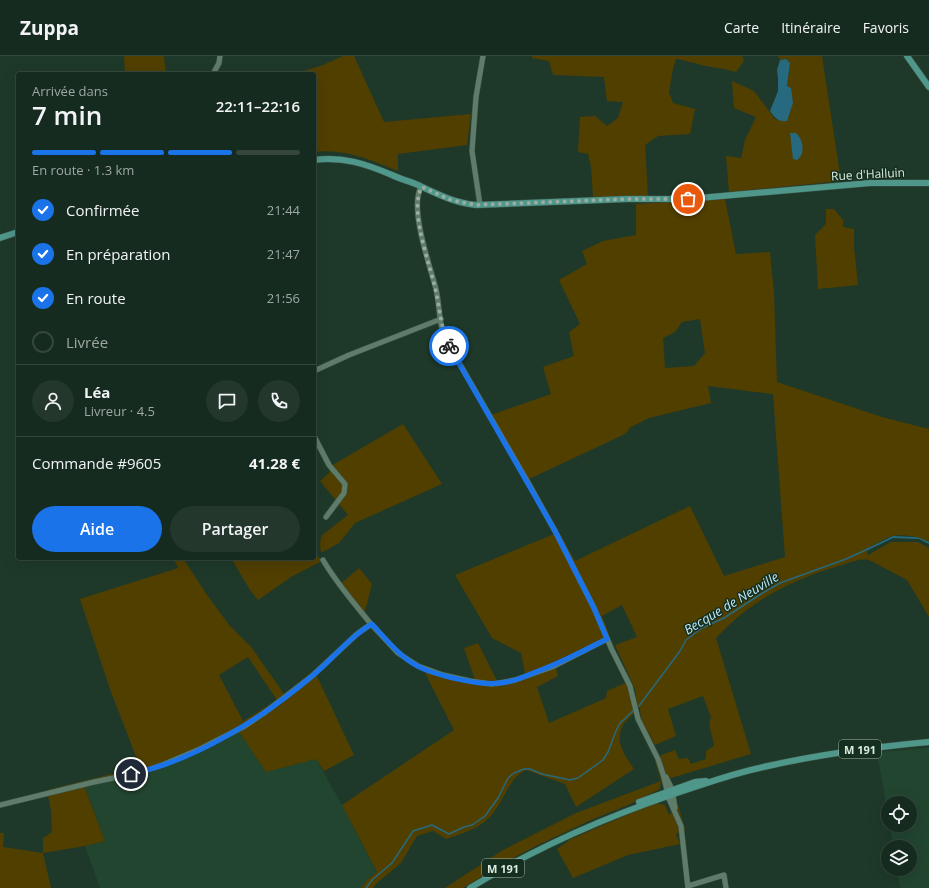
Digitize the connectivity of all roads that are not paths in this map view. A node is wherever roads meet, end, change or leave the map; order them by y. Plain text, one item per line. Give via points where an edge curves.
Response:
1 (220, 56) edge
2 (482, 56) edge
3 (907, 56) edge
4 (214, 72) edge
5 (929, 87) edge
6 (316, 156) edge
7 (316, 160) edge
8 (406, 180) junction
9 (929, 183) edge
10 (422, 187) junction
11 (480, 205) junction
12 (16, 233) edge
13 (0, 238) edge
14 (441, 319) junction
15 (316, 370) edge
16 (316, 440) edge
17 (326, 517) dead end
18 (323, 560) dead end
19 (372, 624) junction
20 (607, 639) junction
21 (929, 742) edge
22 (670, 792) junction
23 (0, 805) edge
24 (688, 887) edge
25 (470, 888) edge
26 (726, 888) edge

1 - 4 street
2 - 11 street via 472,151
3 - 5 main road
6 - 8 main road via 338,155 357,158
7 - 8 main road via 333,158 352,161
8 - 10 main road, Rue d'Halluin
9 - 11 main road, Rue d'Halluin via 870,183 688,199
10 - 11 main road, Rue d'Halluin via 451,200
10 - 14 street via 417,198 420,228
12 - 13 main road
14 - 15 street
14 - 20 street via 444,334 451,348 555,531 591,601
16 - 17 street via 329,465 345,484 344,493
18 - 19 street via 347,596
19 - 20 street via 398,653 418,666 450,677 491,684 515,680 552,667
19 - 23 street via 357,634 312,677 264,713 245,726 200,749 138,773
20 - 22 street via 632,690 638,719 662,768
21 - 22 main road, M 191 via 868,748 767,766
22 - 24 street via 683,832
22 - 25 main road, M 191 via 545,846
24 - 26 street via 724,875

